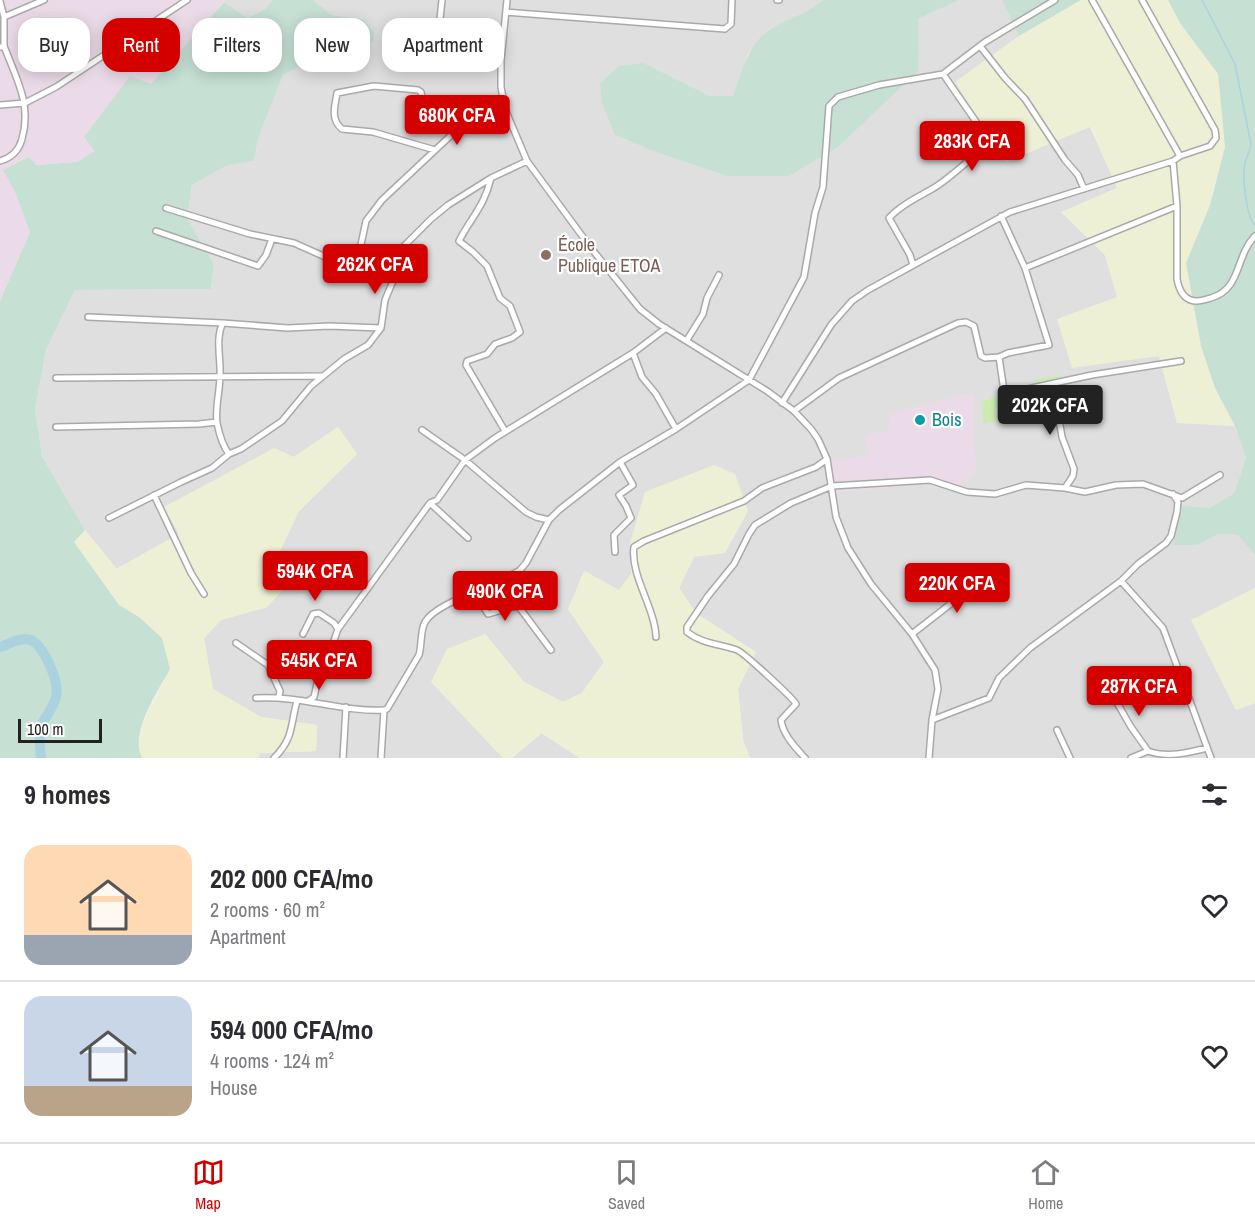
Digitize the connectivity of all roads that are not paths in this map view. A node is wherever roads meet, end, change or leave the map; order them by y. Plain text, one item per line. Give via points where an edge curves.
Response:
1 (44, 0) edge
2 (187, 0) edge
3 (442, 0) edge
4 (507, 0) edge
5 (732, 0) edge
6 (1055, 0) edge
7 (1092, 0) edge
8 (1142, 0) edge
9 (0, 1) edge
10 (506, 12) junction
11 (4, 17) junction
12 (440, 18) edge
13 (2, 46) edge
14 (980, 46) junction
15 (942, 74) junction
16 (25, 103) junction
17 (0, 105) edge
18 (504, 109) junction
19 (462, 125) junction
20 (435, 150) junction
21 (1180, 156) junction
22 (0, 161) edge
23 (527, 161) junction
24 (1173, 161) junction
25 (491, 178) junction
26 (1084, 189) junction
27 (1176, 206) junction
28 (166, 208) dead end
29 (1001, 216) junction
30 (156, 231) dead end
31 (1255, 236) edge
32 (273, 239) junction
33 (913, 265) junction
34 (1025, 268) junction
35 (719, 275) dead end
36 (88, 317) dead end
37 (223, 323) junction
38 (381, 328) junction
39 (666, 328) junction
40 (687, 340) junction
41 (633, 353) junction
42 (999, 357) junction
43 (1181, 361) dead end
44 (322, 376) junction
45 (220, 377) junction
46 (56, 378) dead end
47 (749, 380) junction
48 (1050, 384) junction
49 (783, 403) junction
50 (794, 411) junction
51 (217, 422) junction
52 (56, 428) dead end
53 (676, 429) junction
54 (422, 430) dead end
55 (506, 431) junction
56 (229, 454) junction
57 (826, 459) junction
58 (465, 460) junction
59 (620, 462) junction
60 (1220, 475) dead end
61 (832, 486) junction
62 (1065, 488) junction
63 (1173, 494) junction
64 (154, 495) junction
65 (430, 503) junction
66 (109, 518) dead end
67 (549, 520) junction
68 (468, 538) dead end
69 (615, 552) dead end
70 (977, 574) dead end
71 (1121, 581) junction
72 (474, 592) junction
73 (204, 594) dead end
74 (338, 629) junction
75 (303, 634) dead end
76 (912, 634) junction
77 (656, 637) dead end
78 (236, 643) dead end
79 (551, 650) dead end
80 (1112, 694) dead end
81 (279, 696) junction
82 (256, 698) dead end
83 (297, 701) junction
84 (308, 701) junction
85 (346, 707) junction
86 (384, 710) junction
87 (932, 720) junction
88 (1057, 730) dead end
89 (1207, 748) junction
90 (1148, 751) junction
91 (274, 758) edge
92 (343, 758) edge
93 (381, 758) edge
94 (805, 758) edge
95 (928, 758) edge
96 (1070, 758) edge
97 (1131, 758) edge
98 (1211, 758) edge

1 - 11 street
2 - 16 street via 56,87
3 - 12 street
4 - 10 street
5 - 10 street via 731,24 725,29
6 - 14 street
7 - 21 street
8 - 21 street via 1215,130 1216,138 1210,146
9 - 11 street
10 - 18 street via 500,73
11 - 13 street
13 - 16 street
14 - 15 street
14 - 26 street via 1025,99
15 - 33 street via 988,139 980,151 934,188 889,218
15 - 47 street via 832,100 823,187 804,277
16 - 17 street
16 - 22 street via 26,125 21,144 12,156
18 - 19 street
18 - 23 street
19 - 20 street
19 - 20 street via 425,110 417,90 374,86 337,93 335,120 342,129 373,132
20 - 32 street via 382,200 366,221 357,263 332,260 294,243
21 - 24 street
23 - 25 street
23 - 39 street via 632,302
24 - 26 street
24 - 27 street
25 - 38 street via 430,219 401,249 393,266
25 - 55 street via 484,201 459,242 487,266 520,332 466,365
26 - 29 street
27 - 31 street via 1177,279 1184,296 1191,300 1199,302 1225,291
27 - 34 street
28 - 32 street
29 - 33 street
29 - 34 street
30 - 32 street via 258,266
33 - 49 street via 846,307
34 - 42 street via 1049,345
35 - 40 street
36 - 37 street
37 - 38 street
37 - 45 street
38 - 44 street via 368,345
39 - 40 street
39 - 41 street
40 - 47 street
41 - 53 street via 642,377
41 - 55 street
42 - 48 street via 1004,391
42 - 50 street via 982,357 974,326 958,323 839,378
43 - 48 street
44 - 45 street
44 - 56 street via 282,421
45 - 46 street
45 - 51 street
47 - 49 street
47 - 53 street
48 - 62 street via 1074,469
49 - 50 street
50 - 57 street via 811,429
51 - 52 street
51 - 56 street
53 - 59 street
54 - 58 street
55 - 58 street
56 - 64 street via 212,468
57 - 61 street
57 - 77 street via 816,467 762,488 744,501 634,548
58 - 65 street via 437,500
58 - 67 street via 526,512
59 - 67 street
59 - 69 street via 633,485 619,495 631,518 614,535
60 - 63 street via 1182,498
61 - 62 street via 930,480 967,492 995,494 1026,485
61 - 76 street via 836,517 848,548 871,584
61 - 94 street via 791,503 755,525 734,564 687,627 691,635 738,650 795,700 781,724
62 - 63 street via 1085,492 1143,484
63 - 71 street via 1178,502 1171,536
64 - 66 street
64 - 73 street
65 - 68 street
65 - 74 street
67 - 72 street via 520,570
70 - 76 street via 971,588
71 - 87 street via 1030,648 999,678 989,698
71 - 89 street via 1163,628
72 - 79 street via 488,614 512,607 522,610
72 - 86 street via 439,610 424,623 419,655
74 - 75 street via 319,613 313,614
74 - 84 street via 314,697
76 - 87 street via 937,677
78 - 81 street via 268,665
80 - 90 street
81 - 82 street
81 - 83 street
83 - 84 street
83 - 91 street via 289,737
84 - 85 street
85 - 86 street
85 - 92 street
86 - 93 street
87 - 95 street
88 - 96 street
89 - 90 street via 1165,757
89 - 98 street
90 - 97 street

